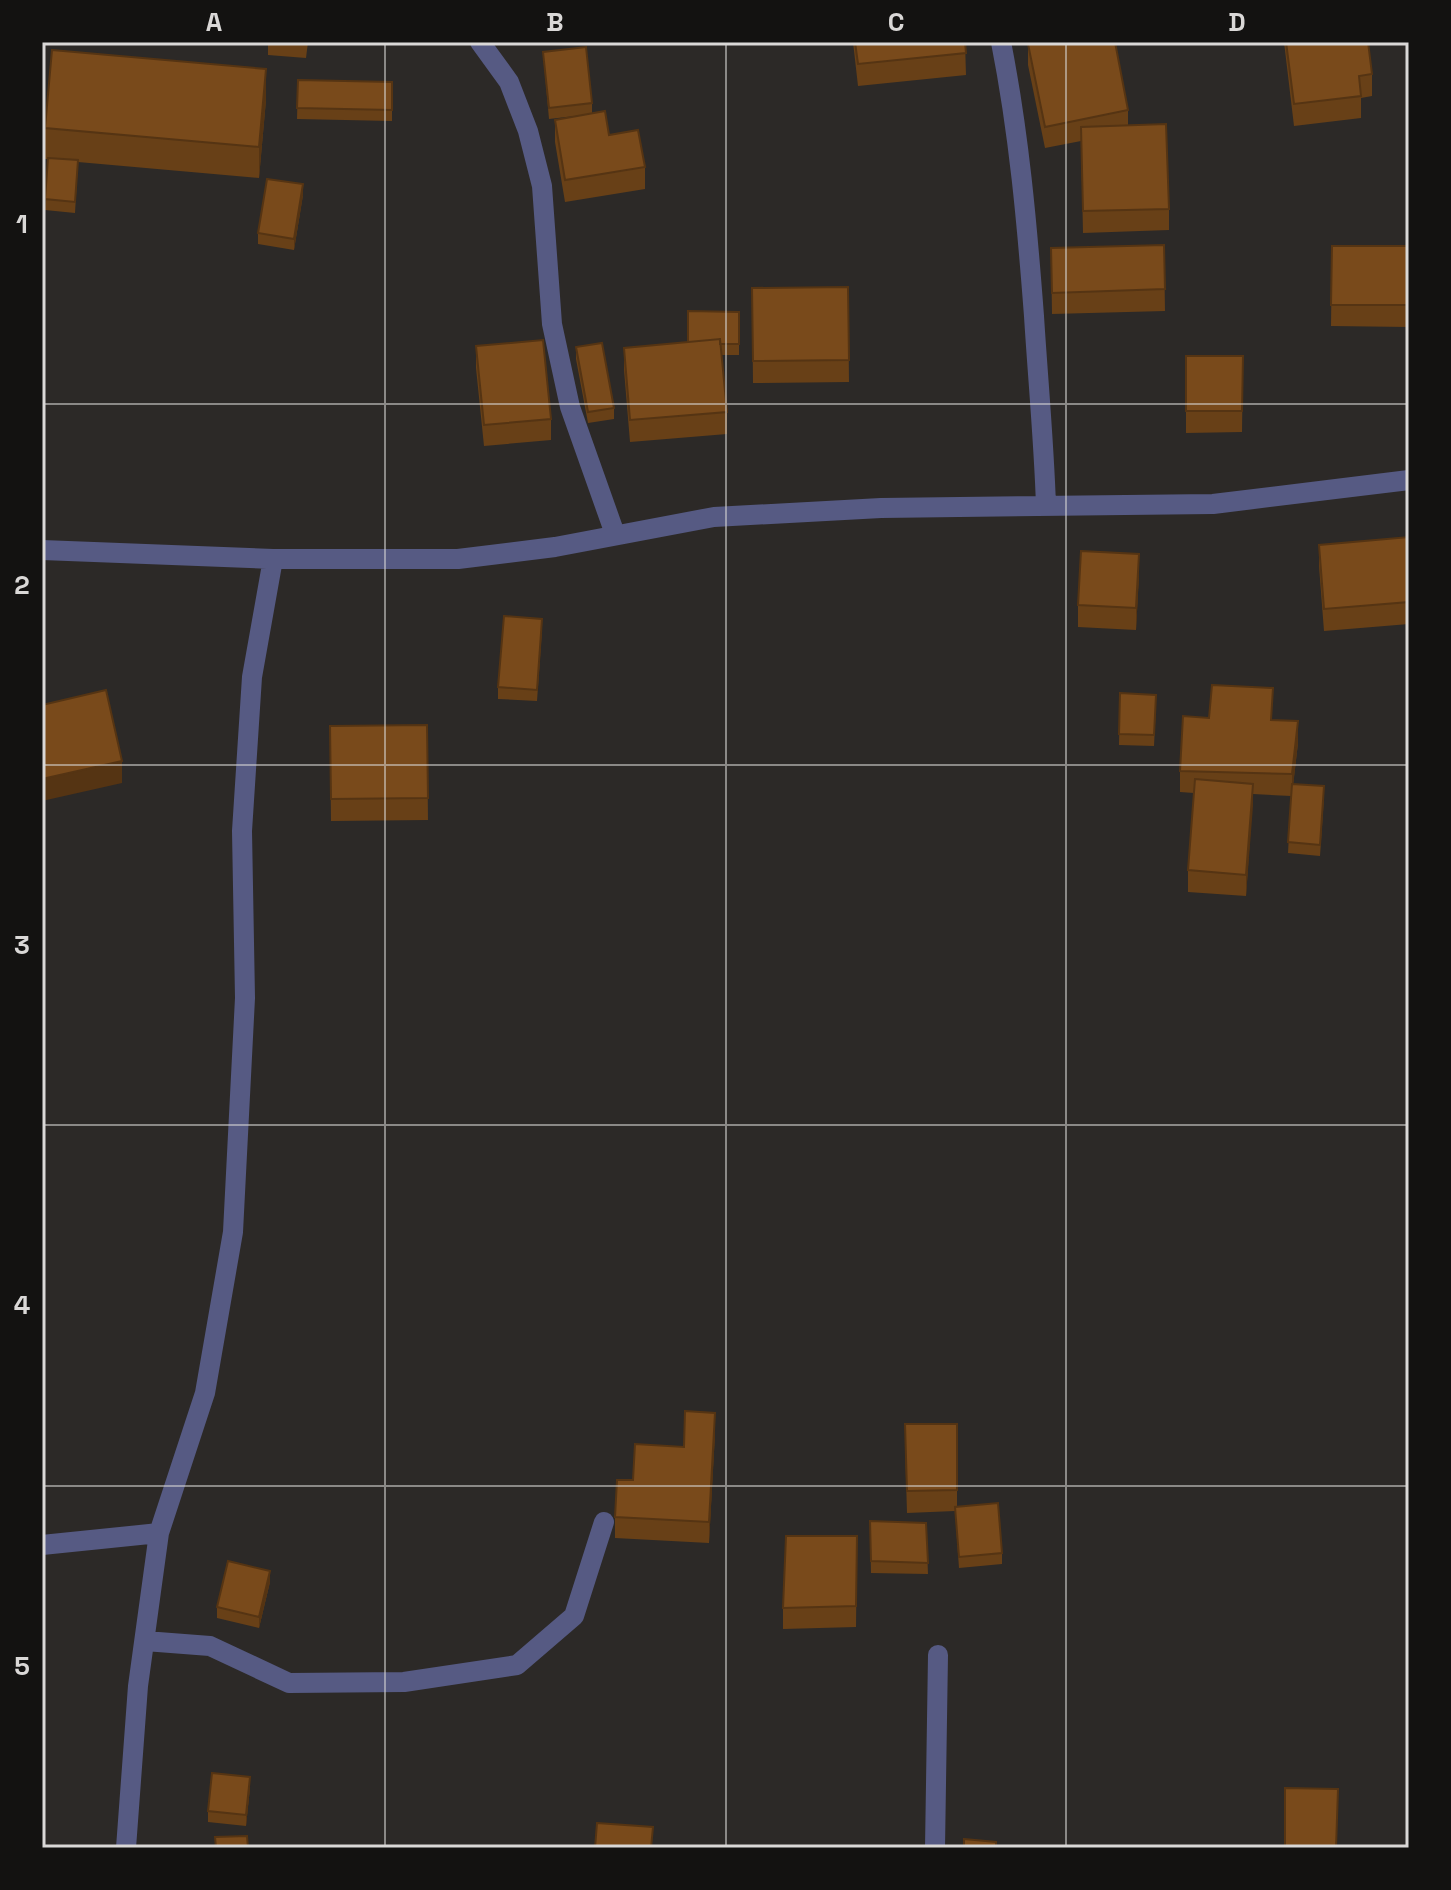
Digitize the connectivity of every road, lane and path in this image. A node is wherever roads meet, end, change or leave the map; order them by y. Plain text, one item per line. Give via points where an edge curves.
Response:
1 (480, 42) edge
2 (1001, 42) edge
3 (1409, 480) edge
4 (1046, 506) junction
5 (615, 534) junction
6 (42, 550) edge
7 (273, 559) junction
8 (604, 1522) dead end
9 (159, 1533) junction
10 (42, 1545) edge
11 (145, 1641) junction
12 (938, 1655) dead end
13 (126, 1848) edge
14 (935, 1848) edge

1 - 5 street via 509,82 528,131 542,186 552,324 570,407
2 - 4 street via 1027,222
3 - 4 street via 1213,504
4 - 5 street via 714,517
5 - 7 street via 458,559
6 - 7 street
7 - 9 street via 252,677 242,831 245,998 233,1232 205,1393
8 - 11 street via 574,1616 517,1665 404,1682 289,1683 210,1646
9 - 10 street
9 - 11 street
11 - 13 street
12 - 14 street

